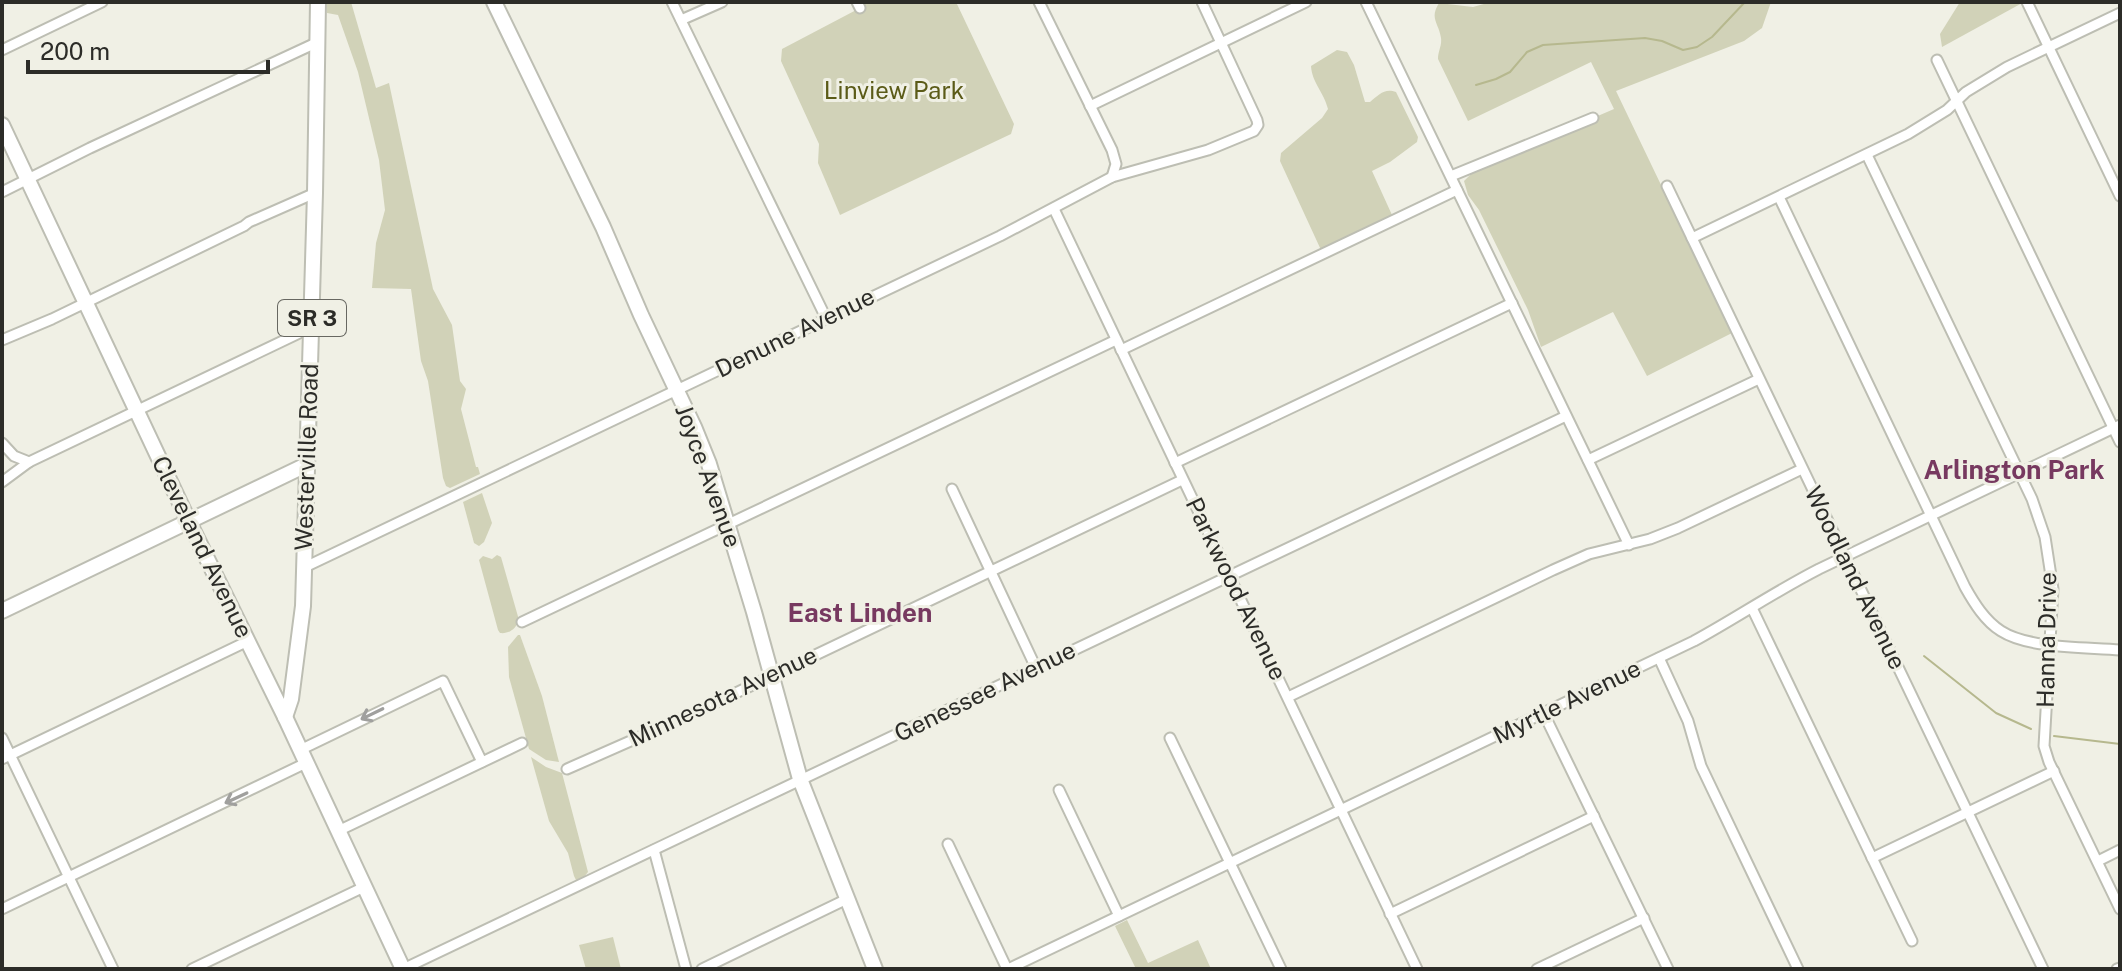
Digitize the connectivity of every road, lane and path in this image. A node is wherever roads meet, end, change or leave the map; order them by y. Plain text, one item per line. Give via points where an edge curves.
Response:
1 (102, 2) edge
2 (318, 2) edge
3 (494, 2) edge
4 (672, 2) edge
5 (722, 2) edge
6 (1039, 2) edge
7 (1202, 2) edge
8 (1306, 2) edge
9 (1366, 2) edge
10 (2027, 2) edge
11 (2120, 13) edge
12 (681, 20) junction
13 (318, 42) junction
14 (1221, 43) junction
15 (2049, 47) junction
16 (2, 50) edge
17 (1937, 60) dead end
18 (1957, 101) junction
19 (1090, 106) junction
20 (1593, 118) dead end
21 (2, 125) edge
22 (1867, 155) junction
23 (1451, 176) junction
24 (1112, 177) junction
25 (28, 180) junction
26 (1667, 186) dead end
27 (1457, 190) junction
28 (2, 192) edge
29 (315, 193) junction
30 (2120, 196) edge
31 (1779, 197) junction
32 (1054, 209) junction
33 (1692, 238) junction
34 (86, 303) junction
35 (1512, 303) junction
36 (826, 318) junction
37 (312, 327) junction
38 (2, 340) edge
39 (1116, 340) junction
40 (1121, 350) junction
41 (1759, 379) junction
42 (677, 390) junction
43 (137, 412) junction
44 (1566, 416) junction
45 (2117, 427) edge
46 (2120, 442) edge
47 (2, 443) edge
48 (1588, 460) junction
49 (29, 462) junction
50 (1175, 463) junction
51 (306, 465) junction
52 (1802, 469) junction
53 (2020, 472) junction
54 (1182, 480) junction
55 (2, 482) edge
56 (952, 489) dead end
57 (1931, 516) junction
58 (189, 522) junction
59 (728, 525) junction
60 (1629, 545) junction
61 (1845, 557) junction
62 (303, 568) junction
63 (991, 570) junction
64 (1229, 577) junction
65 (1752, 608) junction
66 (2, 611) edge
67 (522, 622) dead end
68 (248, 641) junction
69 (2051, 644) junction
70 (2120, 650) edge
71 (1659, 658) junction
72 (295, 665) junction
73 (1036, 668) junction
74 (770, 675) junction
75 (264, 676) junction
76 (1288, 697) junction
77 (1544, 714) junction
78 (285, 717) junction
79 (2, 738) edge
80 (1170, 738) dead end
81 (522, 743) dead end
82 (303, 756) junction
83 (6, 757) edge
84 (482, 762) junction
85 (567, 769) dead end
86 (2054, 771) junction
87 (800, 779) junction
88 (1059, 790) dead end
89 (1341, 811) junction
90 (1967, 813) junction
91 (1594, 816) junction
92 (338, 831) junction
93 (948, 844) dead end
94 (654, 850) junction
95 (2120, 850) edge
96 (1872, 858) junction
97 (2098, 861) junction
98 (1230, 863) junction
99 (69, 876) junction
100 (364, 887) junction
101 (847, 899) junction
102 (2, 909) edge
103 (2120, 909) edge
104 (1390, 914) junction
105 (1119, 916) junction
106 (1644, 918) junction
107 (1912, 941) dead end
108 (113, 969) edge
109 (192, 969) edge
110 (403, 969) edge
111 (686, 969) edge
112 (702, 969) edge
113 (875, 969) edge
114 (1008, 969) edge
115 (1281, 969) edge
116 (1417, 969) edge
117 (1537, 969) edge
118 (1668, 969) edge
119 (1798, 969) edge
120 (2043, 969) edge

1 - 16 street
2 - 13 main road, Westerville Road / SR 3
3 - 42 main road, Joyce Avenue
4 - 12 street
5 - 12 street
6 - 19 street
7 - 14 street
8 - 14 street
9 - 23 street
10 - 15 street
11 - 15 street
12 - 36 street
13 - 25 street
13 - 29 main road, Westerville Road / SR 3
14 - 19 street
14 - 24 street, Denune Avenue via 1257,128 1208,150
15 - 18 street via 2007,67
15 - 30 street
17 - 18 street
18 - 22 street
18 - 45 street
19 - 24 street via 1112,150
20 - 23 street
21 - 25 main road, Cleveland Avenue
22 - 31 street
22 - 53 street, Hanna Drive
23 - 27 street
24 - 32 street, Denune Avenue
25 - 28 street
25 - 34 main road, Cleveland Avenue
26 - 33 street, Woodland Avenue
27 - 35 street
27 - 40 street
29 - 34 street
29 - 37 main road, Westerville Road / SR 3
31 - 33 street
31 - 57 street
32 - 36 street, Denune Avenue
32 - 39 street, Parkwood Avenue
33 - 41 street, Woodland Avenue
34 - 38 street
34 - 43 main road, Cleveland Avenue
35 - 44 street
35 - 50 street
36 - 42 street, Denune Avenue
37 - 43 street
37 - 51 main road, Westerville Road / SR 3
39 - 40 street, Parkwood Avenue
39 - 59 street
40 - 50 street, Parkwood Avenue
41 - 48 street
41 - 52 street, Woodland Avenue
42 - 59 main road, Joyce Avenue
42 - 62 street, Denune Avenue
43 - 49 street
43 - 58 main road, Cleveland Avenue
44 - 48 street
44 - 64 street, Genessee Avenue
45 - 46 street
45 - 53 street, Myrtle Avenue
47 - 49 street
48 - 60 street
49 - 55 street
50 - 54 street, Parkwood Avenue
51 - 58 main road
51 - 62 main road, Westerville Road / SR 3
52 - 60 street via 1678,528
52 - 61 street, Woodland Avenue
53 - 57 street, Myrtle Avenue
53 - 69 street, Hanna Drive via 2045,537 2053,589
54 - 63 street, Minnesota Avenue
54 - 64 street, Parkwood Avenue
56 - 63 street
57 - 61 street, Myrtle Avenue
57 - 69 street via 1978,609 2001,631
58 - 66 main road
58 - 68 main road, Cleveland Avenue
59 - 67 street
59 - 74 main road, Joyce Avenue
60 - 76 street via 1553,570
61 - 65 street, Myrtle Avenue
61 - 90 street, Woodland Avenue
62 - 72 main road, Westerville Road / SR 3
63 - 73 street
63 - 74 street, Minnesota Avenue
64 - 73 street, Genessee Avenue
64 - 76 street, Parkwood Avenue
65 - 71 street, Myrtle Avenue
65 - 96 street
68 - 75 main road, Cleveland Avenue
68 - 83 street
69 - 70 street
69 - 86 street, Hanna Drive via 2044,746
71 - 77 street, Myrtle Avenue
71 - 119 street via 1688,721 1701,766
72 - 75 main road via 284,683
72 - 78 main road, Westerville Road / SR 3
73 - 87 street, Genessee Avenue
74 - 85 street, Minnesota Avenue
74 - 87 main road, Joyce Avenue
75 - 78 main road, Cleveland Avenue
76 - 89 street, Parkwood Avenue
77 - 89 street, Myrtle Avenue
77 - 91 street
78 - 82 main road, Cleveland Avenue
79 - 83 street
80 - 98 street
81 - 84 street
84 -> 82 street via 443,681
82 - 92 main road, Cleveland Avenue
82 -> 99 street
83 - 99 street
84 - 92 street
86 - 90 street
86 - 97 street, Hanna Drive
87 - 94 street, Genessee Avenue
87 - 101 main road, Joyce Avenue
88 - 105 street
89 - 98 street, Myrtle Avenue
89 - 104 street, Parkwood Avenue
90 - 96 street
90 - 120 street, Woodland Avenue
91 - 104 street
91 - 106 street
92 - 100 main road, Cleveland Avenue
93 - 114 street
94 - 110 street, Genessee Avenue
94 - 111 street
95 - 97 street
96 - 107 street
97 - 103 street, Hanna Drive
98 - 105 street, Myrtle Avenue
98 - 115 street
99 - 102 street
99 - 108 street
100 - 109 street
100 - 110 main road, Cleveland Avenue
101 - 112 street
101 - 113 main road, Joyce Avenue
104 - 116 street, Parkwood Avenue
105 - 114 street, Myrtle Avenue
106 - 117 street
106 - 118 street

